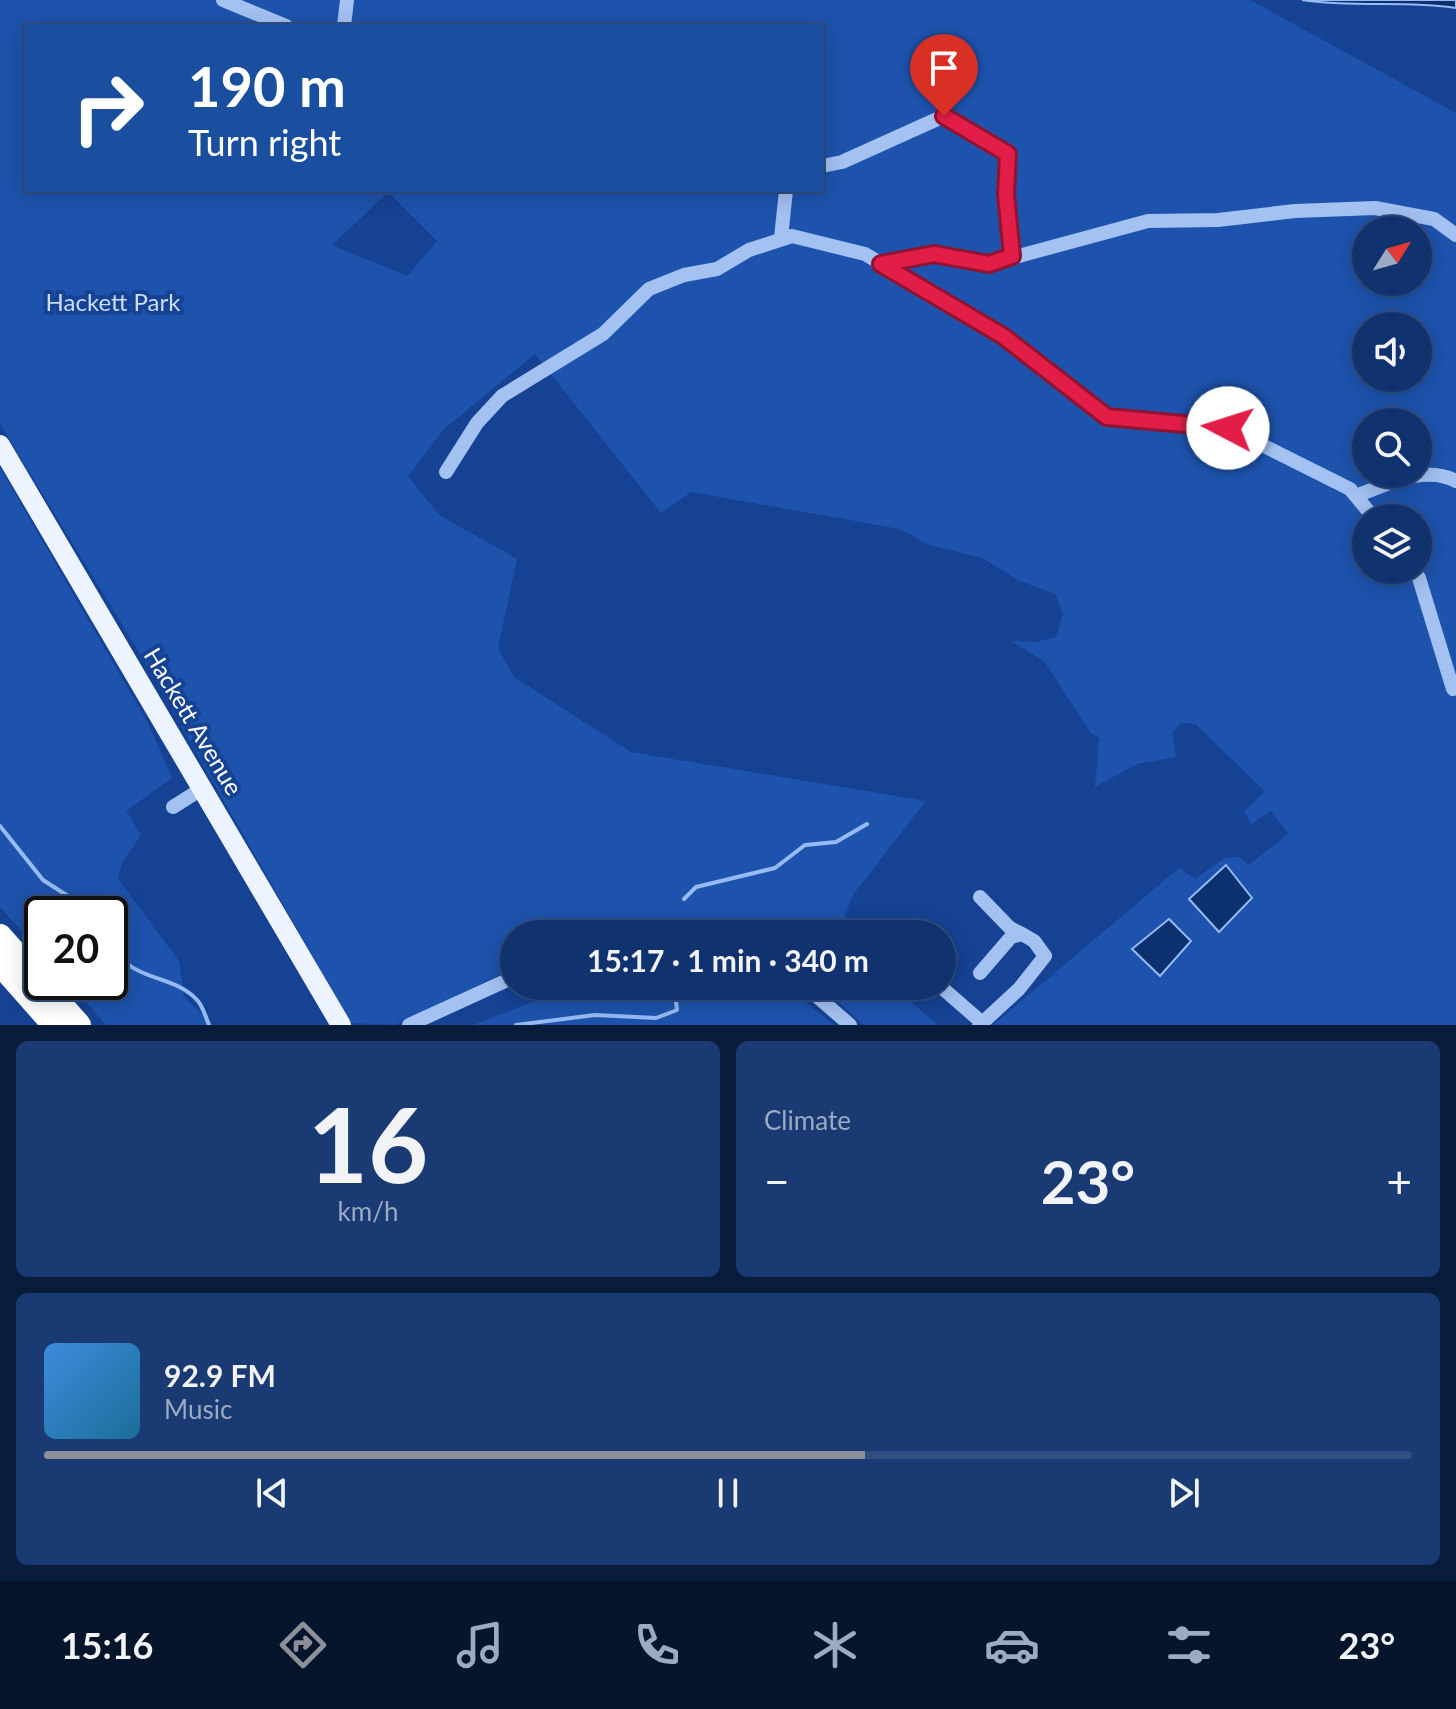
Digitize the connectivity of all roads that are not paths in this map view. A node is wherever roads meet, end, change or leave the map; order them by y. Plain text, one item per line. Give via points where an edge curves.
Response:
1 (223, 0) edge
2 (347, 0) edge
3 (281, 24) edge
4 (344, 24) edge
5 (824, 166) edge
6 (786, 192) edge
7 (1456, 235) edge
8 (781, 238) junction
9 (1012, 256) junction
10 (881, 264) junction
11 (0, 445) edge
12 (446, 472) dead end
13 (1456, 481) edge
14 (1356, 496) junction
15 (1363, 504) edge
16 (1421, 584) edge
17 (1453, 689) dead end
18 (203, 788) junction
19 (173, 807) dead end
20 (980, 897) dead end
21 (1022, 934) junction
22 (0, 936) edge
23 (0, 964) edge
24 (980, 973) dead end
25 (500, 983) edge
26 (956, 998) edge
27 (821, 1000) edge
28 (54, 1025) edge
29 (79, 1025) edge
30 (341, 1025) edge
31 (409, 1025) edge
32 (850, 1025) edge
33 (979, 1025) edge

1 - 3 street
2 - 4 street
5 - 9 street via 944,116 1008,154
6 - 8 street
7 - 9 street via 1434,219 1375,208 1295,211 1148,221
8 - 10 street via 851,250
8 - 12 street via 717,269 649,289 603,334 502,396 477,423
9 - 10 street via 989,264 934,254
10 - 14 street via 1003,336 1107,417 1228,428
11 - 18 main road, Hackett Avenue
13 - 14 street via 1431,474
14 - 15 street
16 - 17 street
18 - 19 street
18 - 30 main road, Hackett Avenue
20 - 21 street
21 - 24 street via 1011,937
21 - 33 street via 1042,950 1042,963
22 - 29 highway
23 - 28 highway
25 - 31 street
26 - 33 street
27 - 32 street

